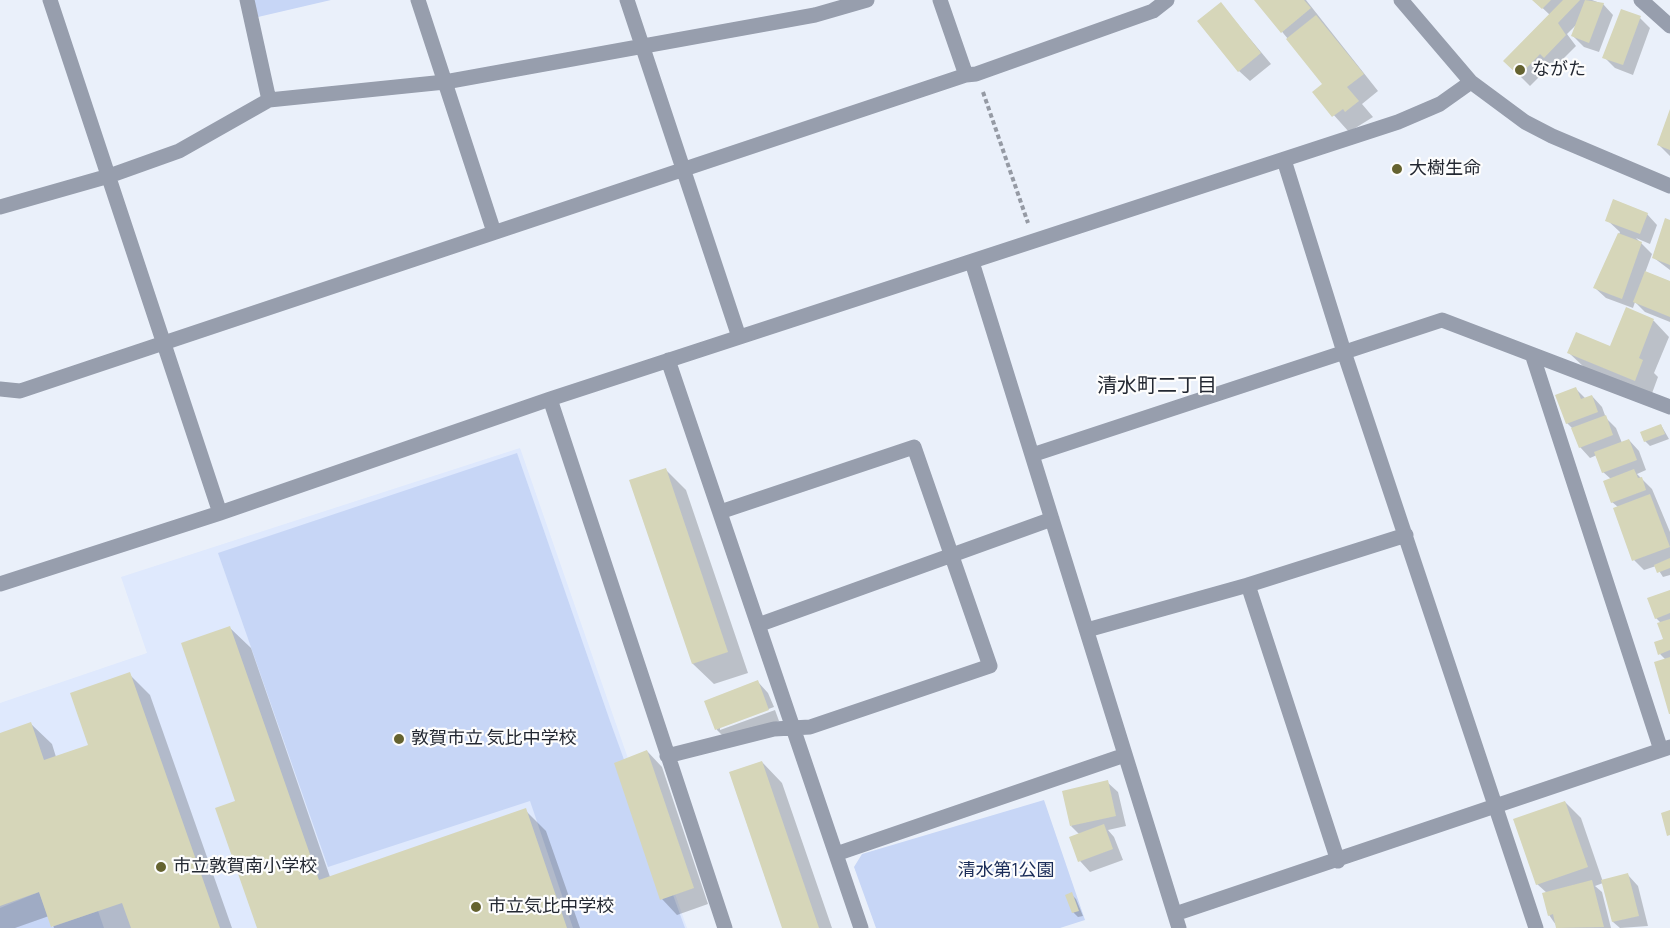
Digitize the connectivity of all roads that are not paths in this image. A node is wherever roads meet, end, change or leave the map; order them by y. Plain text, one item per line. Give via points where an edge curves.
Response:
1 (50, 0) edge
2 (247, 0) edge
3 (418, 0) edge
4 (627, 0) edge
5 (867, 0) edge
6 (940, 0) edge
7 (1167, 0) edge
8 (1401, 0) edge
9 (1641, 0) edge
10 (1148, 6) edge
11 (1670, 26) edge
12 (643, 47) junction
13 (971, 74) junction
14 (445, 82) junction
15 (1470, 82) junction
16 (268, 100) junction
17 (1284, 160) junction
18 (683, 169) junction
19 (109, 176) junction
20 (1670, 186) edge
21 (0, 207) edge
22 (494, 232) junction
23 (972, 262) junction
24 (739, 337) junction
25 (163, 341) junction
26 (1344, 352) junction
27 (1533, 357) junction
28 (668, 360) junction
29 (0, 389) edge
30 (550, 399) junction
31 (1669, 403) edge
32 (1032, 455) junction
33 (720, 512) junction
34 (220, 513) junction
35 (1052, 519) junction
36 (1406, 535) junction
37 (952, 556) junction
38 (0, 584) edge
39 (1248, 585) junction
40 (758, 626) junction
41 (1087, 630) junction
42 (794, 728) junction
43 (1666, 749) edge
44 (1125, 755) junction
45 (667, 756) junction
46 (1496, 806) junction
47 (836, 854) junction
48 (1338, 861) junction
49 (1177, 921) edge
50 (724, 928) edge
51 (861, 928) edge
52 (1536, 928) edge

1 - 19 street
2 - 16 street
3 - 14 street
4 - 12 street
5 - 12 street via 815,15
6 - 13 street
7 - 10 street
8 - 15 street
9 - 11 street
10 - 13 street
12 - 14 street
12 - 18 street
13 - 18 street
14 - 16 street
14 - 22 street
15 - 17 street via 1440,104 1398,122
15 - 20 street via 1552,136
16 - 19 street via 179,151
17 - 23 street
17 - 26 street
18 - 22 street
18 - 24 street
19 - 21 street
19 - 25 street
22 - 25 street
23 - 24 street
23 - 32 street
24 - 28 street
25 - 29 street via 20,391
25 - 34 street
26 - 27 street via 1442,320
26 - 32 street
26 - 36 street
27 - 31 street
27 - 43 street
28 - 30 street
28 - 33 street
30 - 34 street
30 - 45 street
32 - 35 street
33 - 37 street via 914,447
33 - 40 street
34 - 38 street
35 - 37 street
35 - 41 street
36 - 39 street
36 - 46 street
37 - 40 street
37 - 42 street via 990,666 810,727
39 - 41 street
39 - 48 street
40 - 42 street
41 - 44 street
42 - 45 street via 774,729
42 - 47 street
43 - 46 street
44 - 47 street
44 - 49 street
45 - 50 street
46 - 48 street
46 - 52 street
47 - 51 street
48 - 49 street

